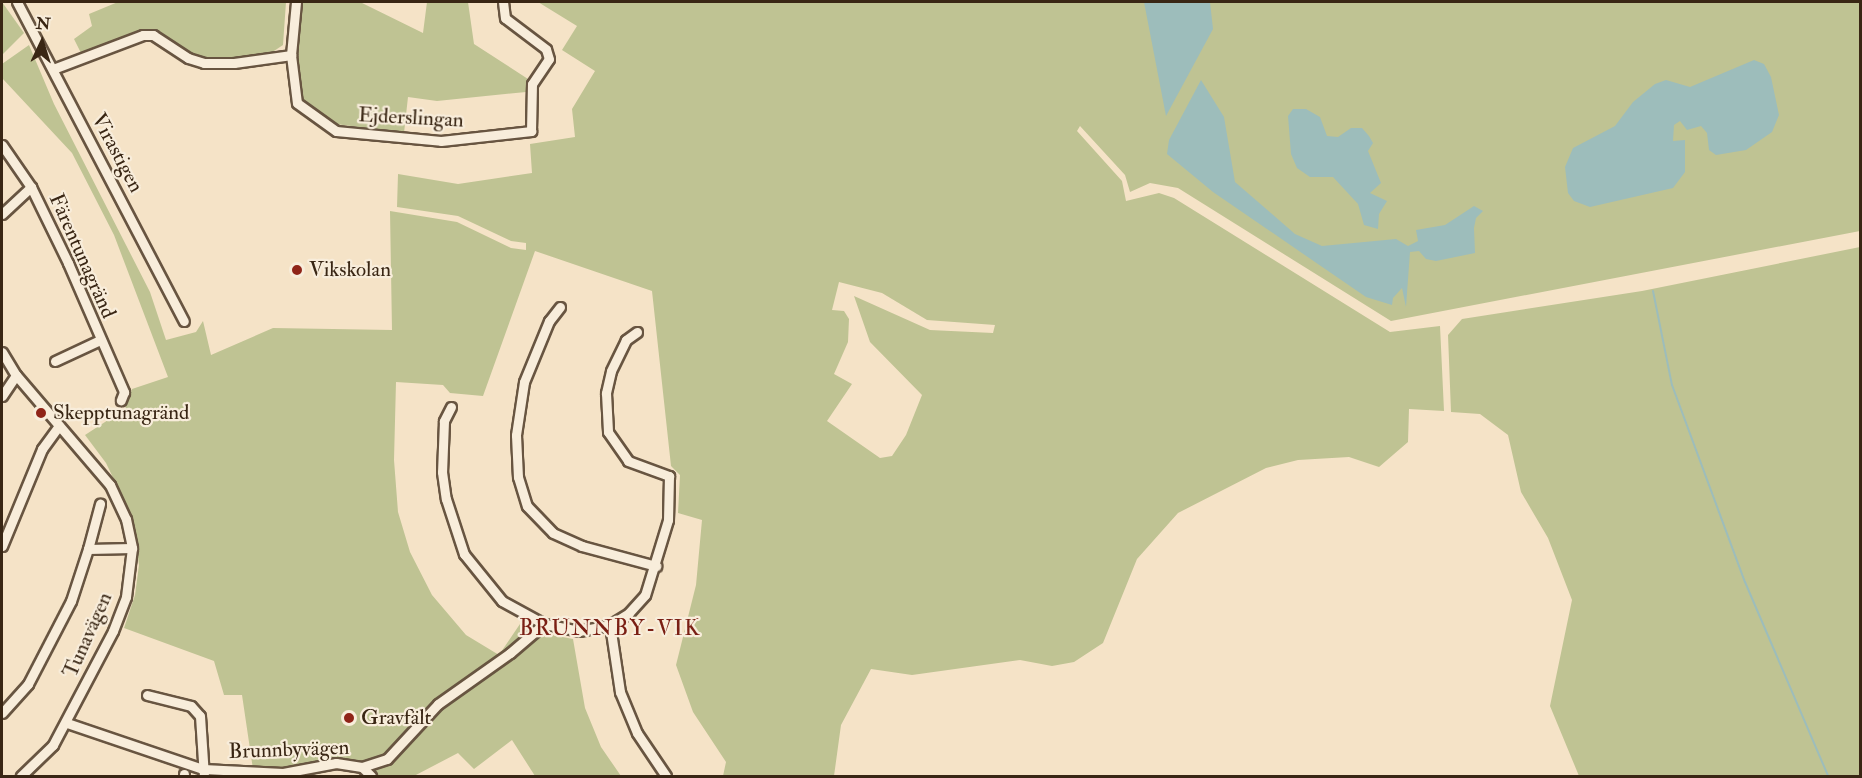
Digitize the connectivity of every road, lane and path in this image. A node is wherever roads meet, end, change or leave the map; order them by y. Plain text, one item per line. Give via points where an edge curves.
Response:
1 (17, 2) edge
2 (296, 2) edge
3 (503, 2) edge
4 (291, 55) junction
5 (53, 69) junction
6 (2, 146) edge
7 (31, 187) junction
8 (2, 214) edge
9 (560, 307) dead end
10 (184, 321) dead end
11 (637, 332) dead end
12 (100, 340) junction
13 (2, 352) edge
14 (55, 361) dead end
15 (16, 375) junction
16 (2, 396) edge
17 (121, 400) dead end
18 (451, 407) dead end
19 (59, 426) junction
20 (100, 504) dead end
21 (2, 546) edge
22 (132, 548) junction
23 (88, 549) junction
24 (656, 566) junction
25 (544, 624) junction
26 (610, 625) junction
27 (147, 695) dead end
28 (2, 713) edge
29 (67, 723) junction
30 (362, 767) junction
31 (33, 773) edge
32 (204, 773) edge
33 (21, 777) edge
34 (371, 777) edge
35 (666, 777) edge

1 - 5 street, Virastigen
2 - 4 street
3 - 4 street, Ejderslingan via 505,18 546,50 549,59 532,84 531,131 441,141 336,131 297,103
4 - 5 street via 204,63 188,58 153,35 143,35
5 - 10 street, Virastigen
6 - 7 street, Färentunagränd
7 - 8 street, Färentunagränd
7 - 12 street, Färentunagränd
9 - 24 street via 549,321 524,382 516,435 518,477 527,506 553,533 582,546
11 - 24 street via 626,340 611,371 606,393 608,432 628,461 669,476 668,520
12 - 14 street, Färentunagränd
12 - 17 street, Färentunagränd via 124,392
13 - 15 street, Tunavägen
15 - 16 street
15 - 19 street, Tunavägen
18 - 25 street via 444,421 442,472 446,499 464,554 502,601
19 - 21 street via 42,449
19 - 22 street, Tunavägen via 110,485 126,519
20 - 23 street
22 - 23 street
22 - 29 street, Tunavägen via 130,577 119,616
23 - 28 street via 71,601 28,684
24 - 26 street via 645,595 629,613
25 - 26 street via 579,631
25 - 30 street, Brunnbyvägen via 438,704 387,759
26 - 35 street via 620,692 637,733
27 - 32 street via 191,706 200,716
29 - 31 street, Tunavägen
29 - 32 street, Brunnbyvägen
30 - 32 street, Brunnbyvägen via 336,763 272,773
30 - 34 street
31 - 33 street, Tunavägen

